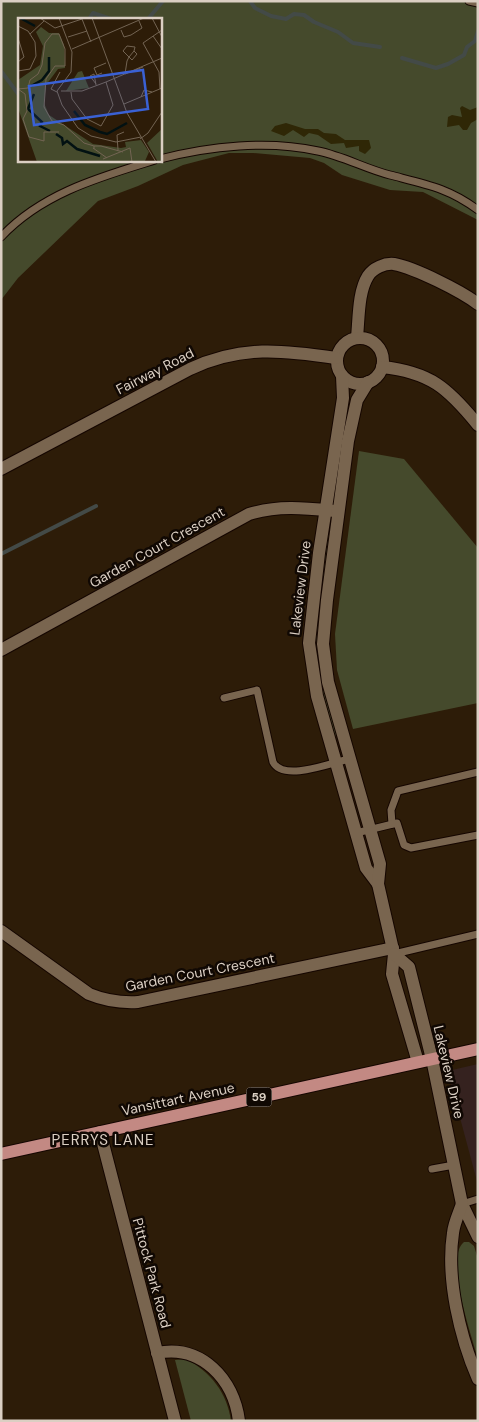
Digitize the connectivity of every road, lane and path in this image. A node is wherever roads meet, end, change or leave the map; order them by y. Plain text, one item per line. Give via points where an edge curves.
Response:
1 (161, 159) edge
2 (152, 161) edge
3 (478, 210) edge
4 (1, 237) edge
5 (478, 304) edge
6 (357, 337) junction
7 (336, 358) junction
8 (382, 366) junction
9 (342, 376) junction
10 (368, 382) junction
11 (478, 425) edge
12 (1, 469) edge
13 (332, 511) junction
14 (1, 650) edge
15 (224, 698) dead end
16 (349, 759) junction
17 (336, 762) junction
18 (478, 772) edge
19 (392, 824) junction
20 (370, 829) junction
21 (356, 833) junction
22 (478, 835) edge
23 (378, 884) junction
24 (1, 931) edge
25 (478, 934) edge
26 (394, 951) junction
27 (478, 1049) edge
28 (432, 1059) junction
29 (418, 1062) junction
30 (100, 1132) junction
31 (1, 1154) edge
32 (454, 1165) junction
33 (432, 1169) dead end
34 (478, 1199) edge
35 (462, 1204) junction
36 (478, 1237) edge
37 (158, 1354) junction
38 (478, 1379) edge
39 (175, 1421) edge
40 (239, 1421) edge

1 - 3 lane via 224,148 301,148 430,184 463,198
2 - 4 lane via 78,185 51,198
5 - 6 street via 404,267 384,265 368,274 364,283
6 - 7 street via 346,342
6 - 8 street via 366,338 378,346
7 - 9 street
7 - 12 street, Fairway Road via 260,350 214,359
8 - 10 street
8 - 11 street via 400,368 437,383 452,394
9 - 10 street via 354,383
9 - 13 street, Lakeview Drive via 343,398
10 - 13 street, Lakeview Drive via 360,394 351,424
13 - 14 street, Garden Court Crescent via 286,507 249,514
13 - 16 street, Lakeview Drive via 323,644 328,682
13 - 17 street, Lakeview Drive via 309,644 313,678
15 - 17 lane via 257,690 273,762 280,770 292,772
16 - 17 lane
16 - 20 street, Lakeview Drive
17 - 21 street, Lakeview Drive
18 - 19 lane via 398,791 391,810
19 - 20 lane
19 - 22 lane via 397,823 404,845 411,848
20 - 21 lane
20 - 23 street, Lakeview Drive via 380,864
21 - 23 street, Lakeview Drive via 366,868
23 - 26 street, Lakeview Drive
24 - 26 street, Garden Court Crescent via 89,994 122,1003
25 - 26 lane
26 - 28 street, Lakeview Drive via 409,966
26 - 29 street, Lakeview Drive via 392,974
27 - 28 main road, Vansittart Avenue / 59
28 - 29 main road, Vansittart Avenue / 59
28 - 32 street, Lakeview Drive
29 - 30 main road, Vansittart Avenue / 59
30 - 31 main road, Vansittart Avenue / 59
30 - 37 street, Pittock Park Road
32 - 33 lane
32 - 35 street, Lakeview Drive
34 - 35 lane
35 - 36 street, Lakeview Drive
35 - 38 street via 453,1231 452,1277 458,1314
37 - 39 street, Pittock Park Road
37 - 40 street via 181,1351 207,1363 228,1388

